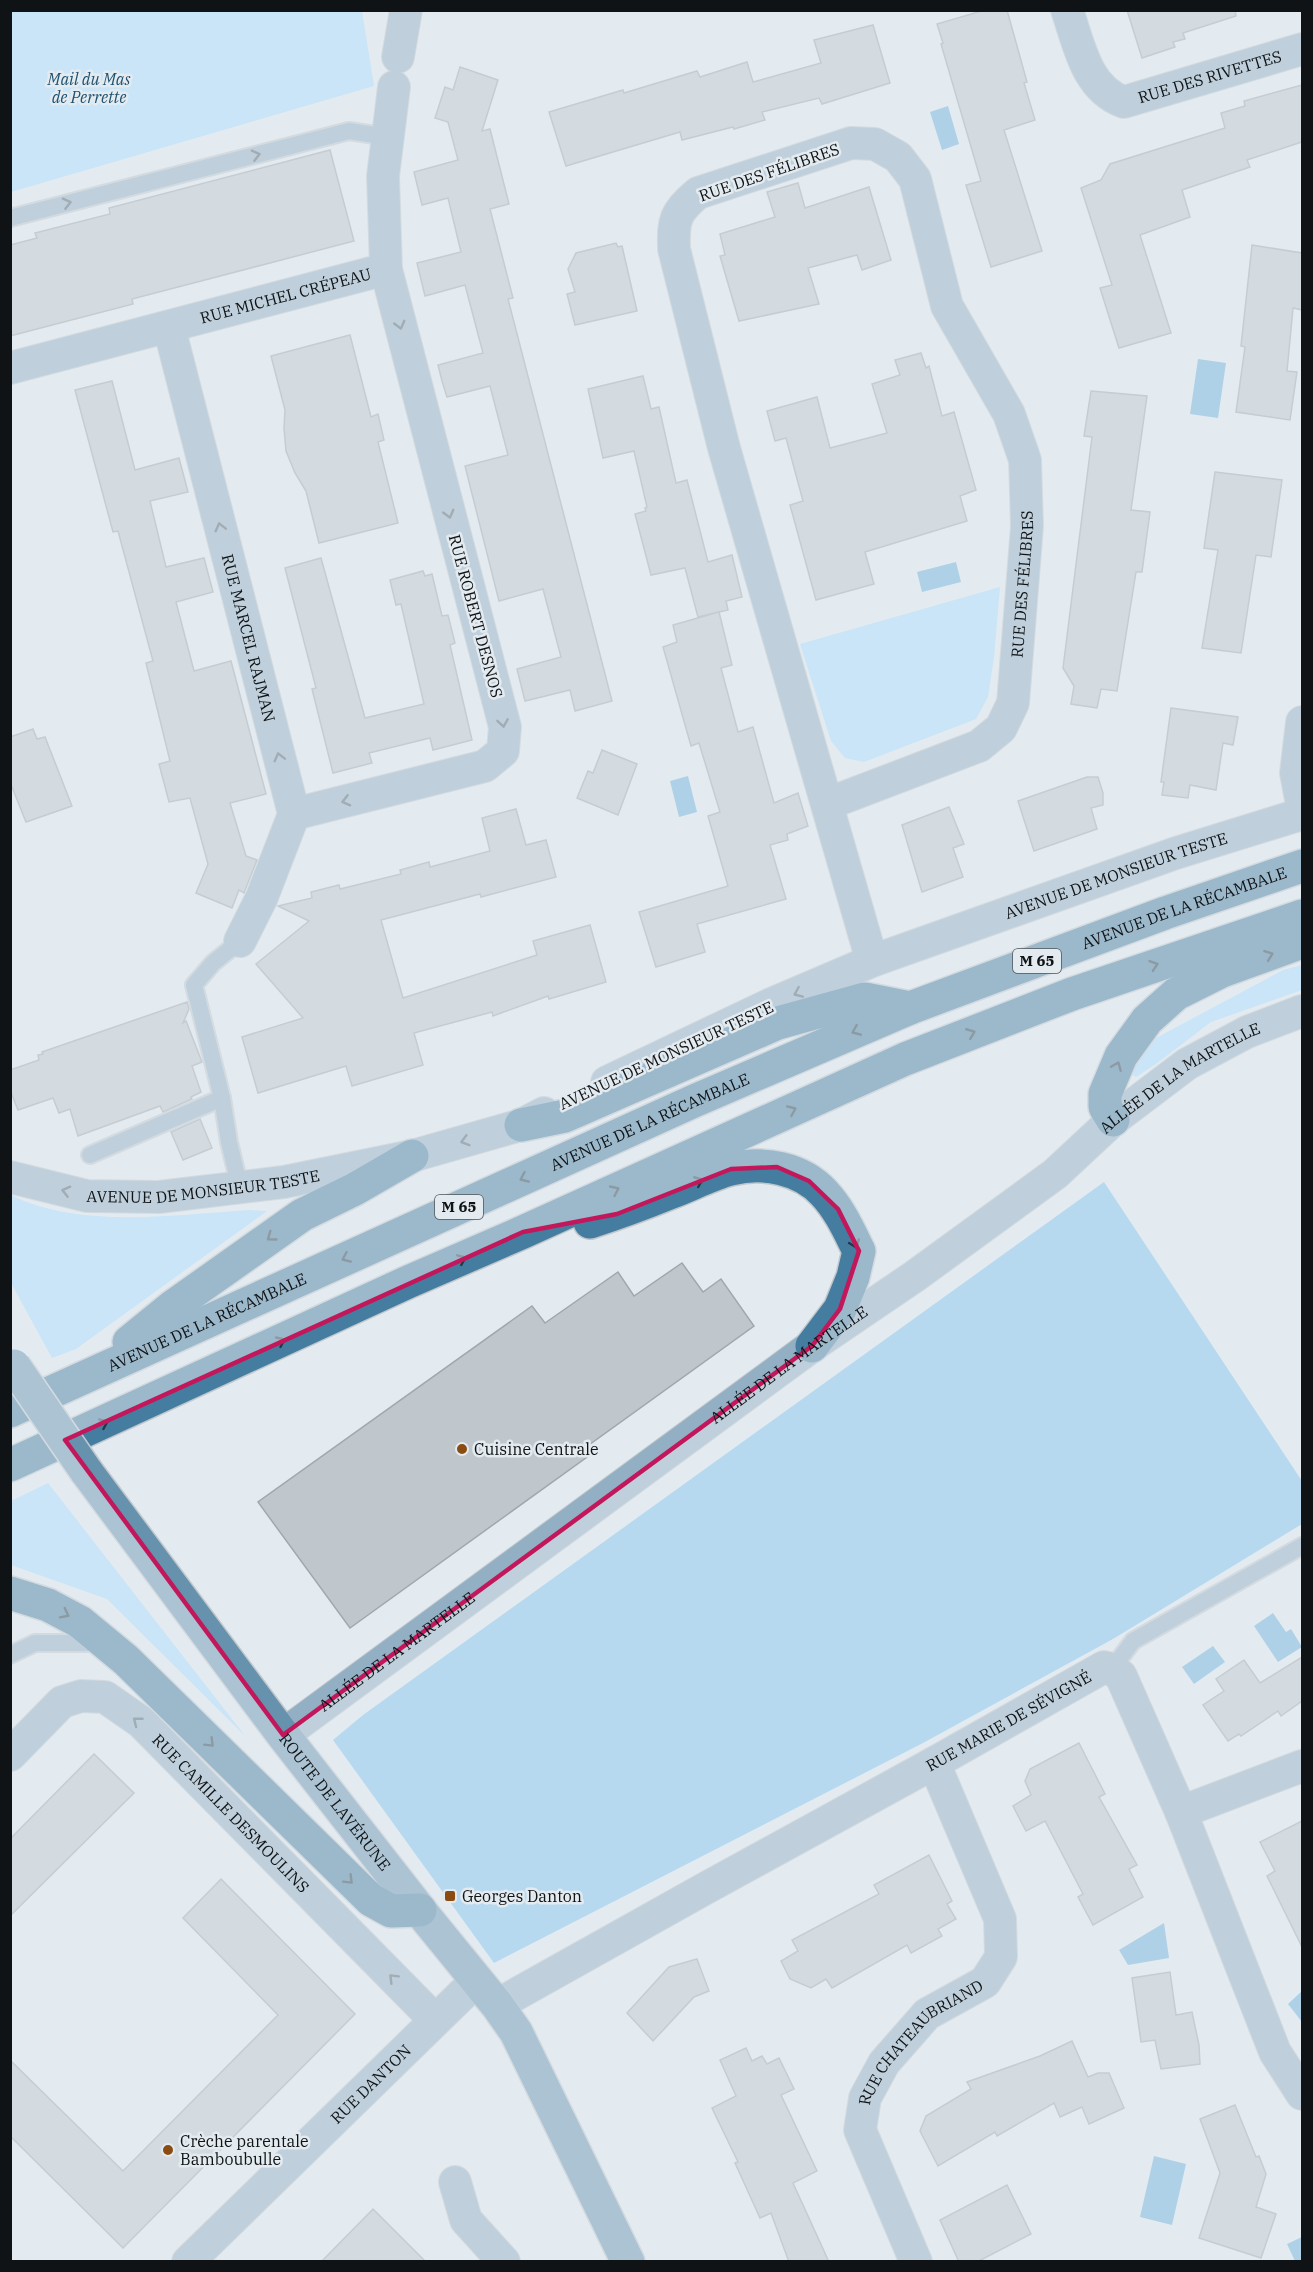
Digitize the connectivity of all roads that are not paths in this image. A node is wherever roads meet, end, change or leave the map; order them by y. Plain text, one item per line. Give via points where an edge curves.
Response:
1 (406, 10) edge
2 (1067, 10) edge
3 (1302, 49) edge
4 (388, 137) junction
5 (10, 218) edge
6 (386, 268) junction
7 (169, 327) junction
8 (10, 368) edge
9 (1302, 722) edge
10 (827, 804) junction
11 (1302, 805) edge
12 (294, 814) junction
13 (1302, 814) edge
14 (1302, 866) edge
15 (1302, 916) edge
16 (240, 941) joint
17 (1302, 942) edge
18 (872, 961) junction
19 (910, 1008) junction
20 (1302, 1011) edge
21 (222, 1098) junction
22 (1113, 1120) junction
23 (521, 1125) junction
24 (90, 1155) dead end
25 (412, 1156) junction
26 (10, 1177) edge
27 (240, 1188) junction
28 (523, 1232) junction
29 (812, 1346) junction
30 (12, 1363) edge
31 (89, 1373) junction
32 (10, 1411) edge
33 (21, 1460) edge
34 (1302, 1546) edge
35 (10, 1593) edge
36 (105, 1643) junction
37 (10, 1655) edge
38 (1112, 1669) junction
39 (283, 1735) junction
40 (10, 1755) edge
41 (934, 1763) junction
42 (1302, 1766) edge
43 (1181, 1812) junction
44 (420, 1910) junction
45 (476, 1981) junction
46 (497, 2005) junction
47 (434, 2019) junction
48 (1302, 2094) edge
49 (455, 2182) dead end
50 (188, 2262) edge
51 (504, 2262) edge
52 (628, 2262) edge
53 (916, 2262) edge

1 - 4 street, RUE MICHEL CRÉPEAU
2 - 3 street, RUE DES RIVETTES via 1089,74 1111,97 1124,102
5 -> 4 lane via 349,131
4 - 6 street, RUE MICHEL CRÉPEAU via 383,176
6 - 7 street, RUE MICHEL CRÉPEAU
6 -> 12 street, RUE ROBERT DESNOS via 505,727 503,751 485,766
7 - 8 street, RUE MICHEL CRÉPEAU
12 -> 7 street, RUE MARCEL RAJMAN
9 - 11 street via 1296,773
10 - 10 street, RUE DES FÉLIBRES via 979,746 1001,728 1013,703 1027,526 1025,460 1009,414 947,306 915,179 898,157 875,144 851,143 698,193 682,207 673,226 674,249 724,448
10 - 18 street, RUE DES FÉLIBRES
12 - 16 street via 262,897
13 - 18 street, AVENUE DE MONSIEUR TESTE
14 - 19 main road, AVENUE DE LA RÉCAMBALE / M 65
28 -> 15 main road, M 65 via 905,1059 1072,994
16 - 21 lane via 194,985
22 -> 17 main road via 1105,1107 1105,1094 1121,1056 1147,1020 1176,994 1222,971
18 -> 23 street, AVENUE DE MONSIEUR TESTE via 685,1044
19 - 23 main road via 866,999 778,1023 565,1116
19 -> 31 main road, AVENUE DE LA RÉCAMBALE / M 65
20 - 22 street, ALLÉE DE LA MARTELLE via 1248,1032 1187,1064
21 - 24 lane
21 - 27 lane
22 - 29 street, ALLÉE DE LA MARTELLE via 1055,1174
23 -> 25 street, AVENUE DE MONSIEUR TESTE
25 - 27 street, AVENUE DE MONSIEUR TESTE
25 -> 31 main road via 302,1215 172,1307
27 -> 26 street, AVENUE DE MONSIEUR TESTE via 159,1197 87,1196
28 -> 29 main road via 583,1224 617,1214 731,1169 777,1167 795,1173 823,1191 838,1209 859,1251 840,1309
33 -> 28 main road, M 65
29 - 39 street, ALLÉE DE LA MARTELLE
30 - 39 street, ROUTE DE LAVÉRUNE, bridge via 86,1472
31 - 32 main road, AVENUE DE LA RÉCAMBALE / M 65
34 - 38 lane via 1133,1641
35 -> 36 main road via 48,1605 81,1622
36 - 37 lane via 35,1643
36 -> 44 main road via 370,1899 392,1911
38 - 41 street, RUE MARIE DE SÉVIGNÉ via 1104,1667
38 - 43 street, RUE MARIE DE SÉVIGNÉ via 1121,1676
39 - 44 street, ROUTE DE LAVÉRUNE
47 -> 40 street, RUE CAMILLE DESMOULINS via 141,1722 105,1697 81,1696 62,1701
41 - 46 street, RUE MARIE DE SÉVIGNÉ
41 - 53 street, RUE CHATEAUBRIAND via 1000,1919 1001,1957 985,1982 927,2014 884,2063 865,2098 860,2130
42 - 43 street
43 - 48 street, RUE MARIE DE SÉVIGNÉ via 1275,2052
44 - 45 street, ROUTE DE LAVÉRUNE
45 - 46 street, ROUTE DE LAVÉRUNE
45 - 47 street, RUE DANTON
46 - 52 street, ROUTE DE LAVÉRUNE via 516,2032
47 - 50 street, RUE DANTON
49 - 51 street via 466,2220

